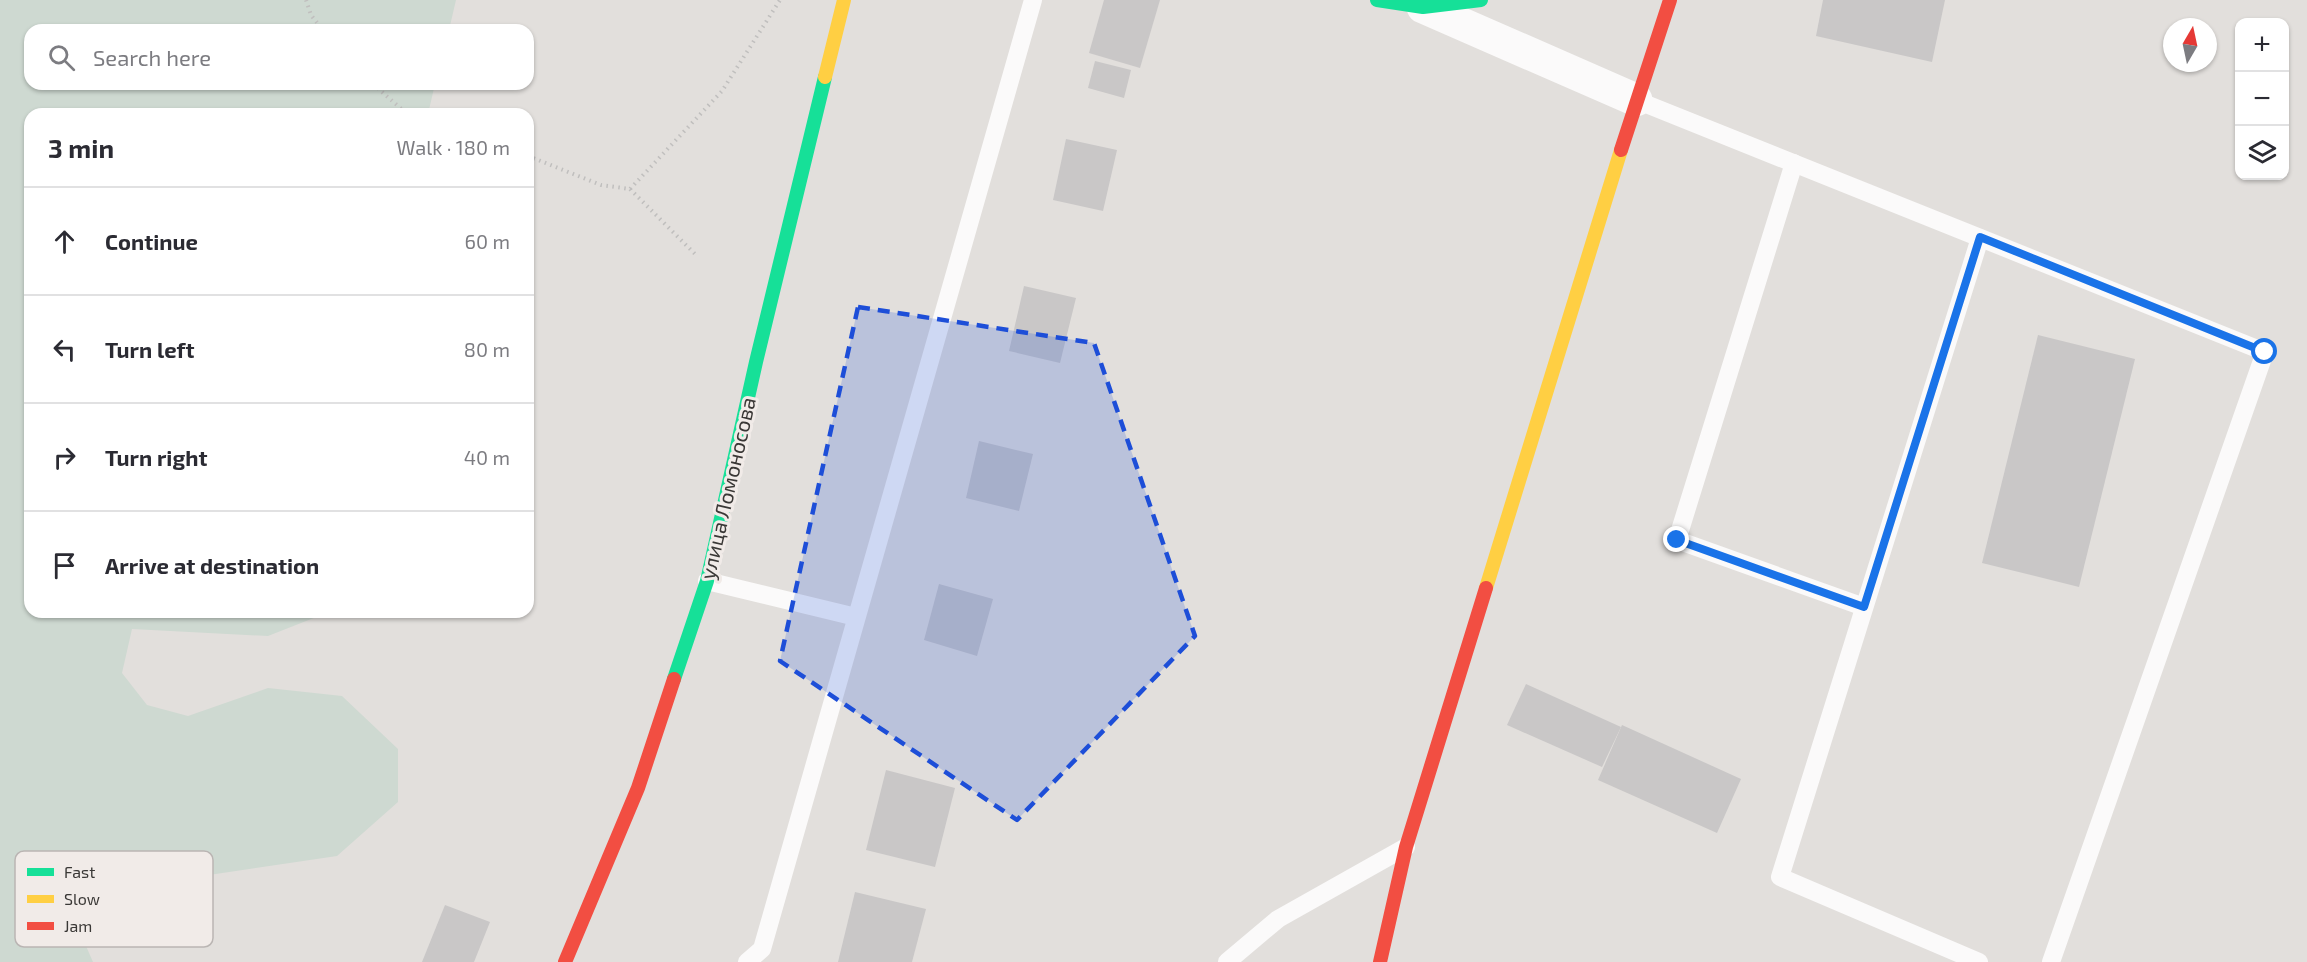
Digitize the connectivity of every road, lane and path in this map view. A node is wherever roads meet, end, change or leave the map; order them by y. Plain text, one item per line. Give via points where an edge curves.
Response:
1 (306, 0) edge
2 (780, 0) edge
3 (844, 0) edge
4 (1033, 0) edge
5 (1377, 0) edge
6 (1481, 0) edge
7 (1670, 0) edge
8 (1423, 7) junction
9 (318, 24) edge
10 (380, 90) edge
11 (1636, 100) junction
12 (399, 108) edge
13 (534, 158) edge
14 (1794, 163) junction
15 (630, 189) junction
16 (1980, 237) junction
17 (696, 255) dead end
18 (707, 581) junction
19 (1864, 607) junction
20 (856, 617) junction
21 (1406, 847) junction
22 (565, 962) edge
23 (747, 962) edge
24 (1227, 962) edge
25 (1380, 962) edge
26 (1979, 962) edge
27 (2051, 962) edge

1 - 9 path
2 - 15 path via 722,91
3 - 18 main road, улица Ломоносова
4 - 20 lane
5 - 8 main road
6 - 8 main road
7 - 11 main road
8 - 11 street
10 - 12 path
11 - 14 lane
11 - 21 main road
13 - 15 path via 601,185
14 - 16 lane
14 - 19 lane via 1677,540
15 - 17 path
16 - 19 lane
16 - 27 lane via 2265,352
18 - 20 lane
18 - 22 main road, улица Ломоносова via 638,788
19 - 26 lane via 1780,877
20 - 23 lane via 762,949
21 - 24 lane via 1278,919
21 - 25 main road

